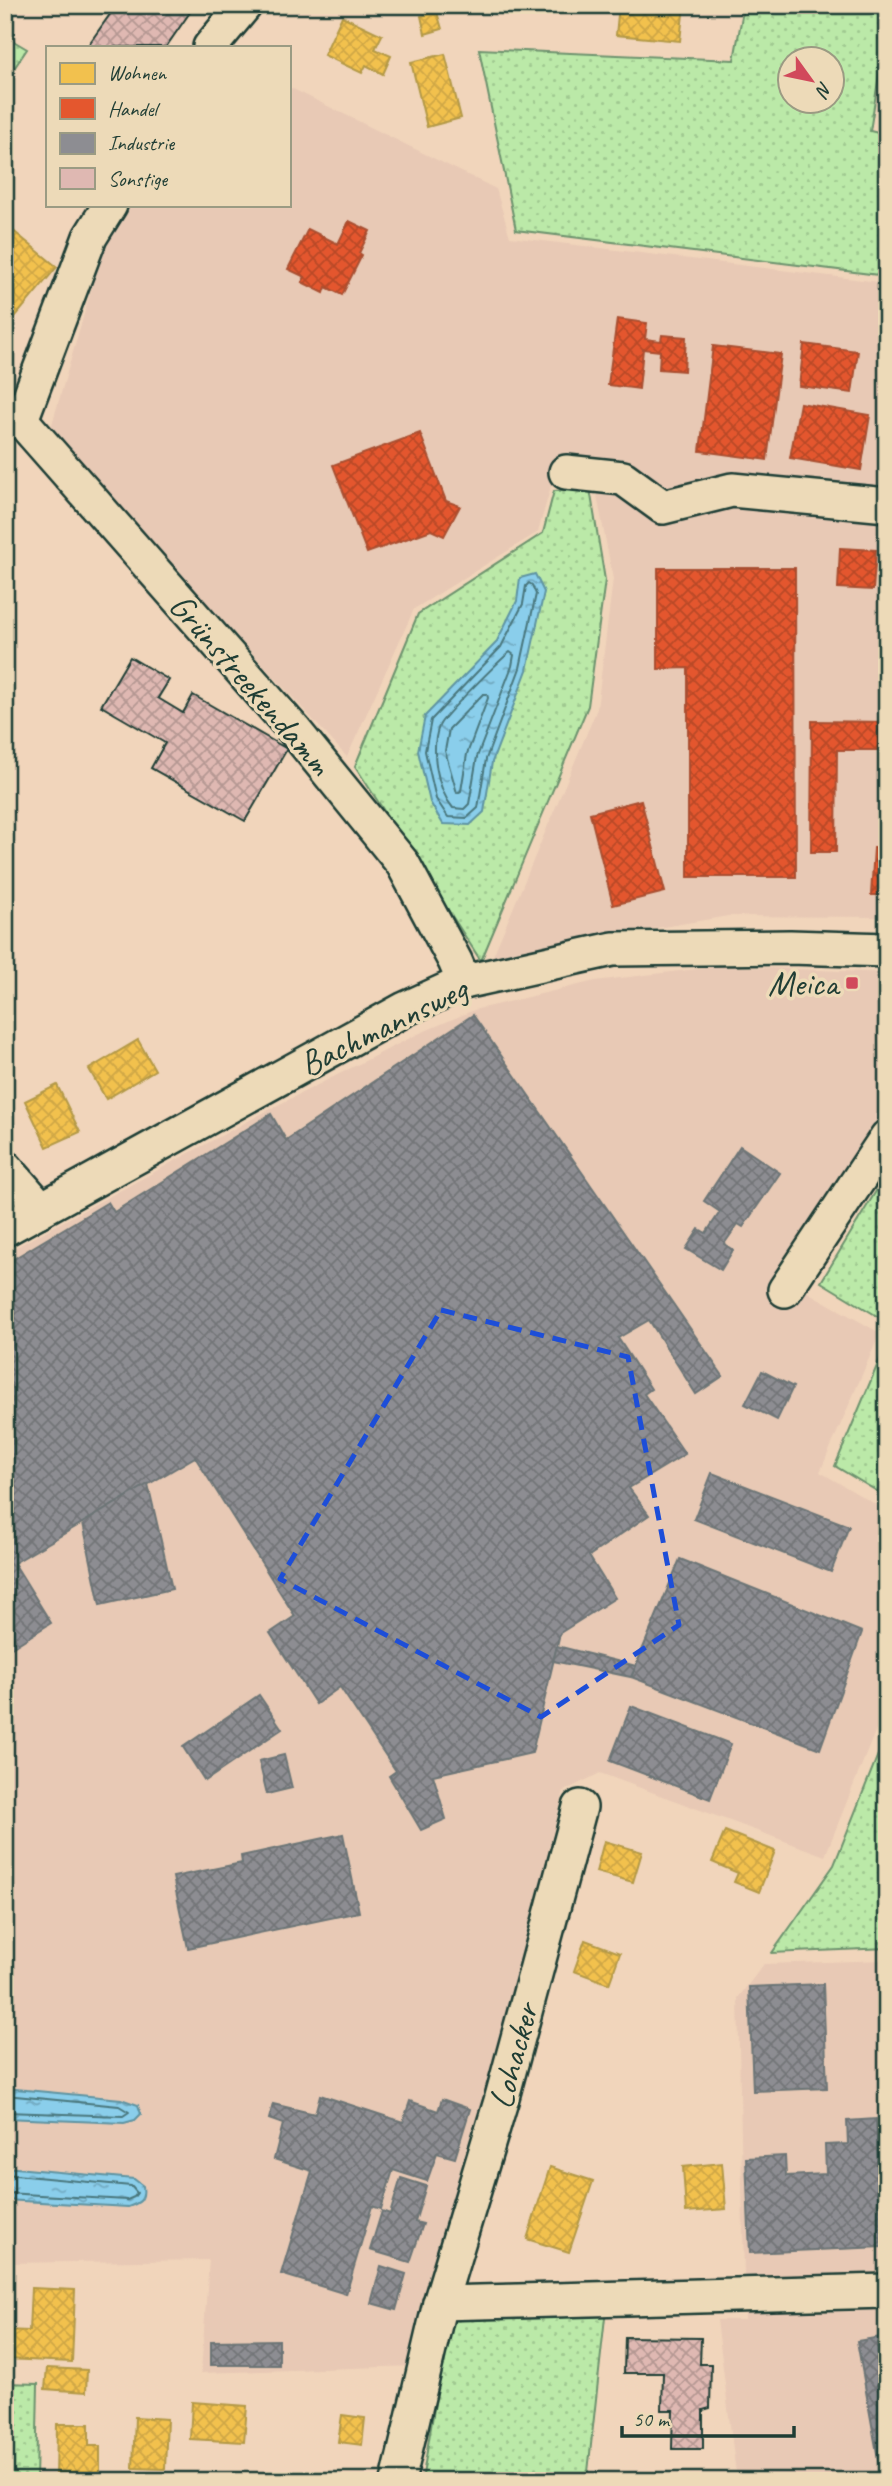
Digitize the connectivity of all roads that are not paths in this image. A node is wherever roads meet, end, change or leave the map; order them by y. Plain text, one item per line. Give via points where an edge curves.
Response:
1 (245, 5) edge
2 (211, 46) edge
3 (109, 206) edge
4 (13, 416) edge
5 (566, 472) dead end
6 (887, 505) edge
7 (887, 950) edge
8 (464, 982) junction
9 (887, 1137) edge
10 (5, 1167) edge
11 (38, 1211) junction
12 (5, 1229) edge
13 (785, 1290) dead end
14 (580, 1807) dead end
15 (887, 2291) edge
16 (440, 2303) junction
17 (398, 2481) edge

1 - 2 street
3 - 4 street via 90,237
4 - 8 street, Grünstreekendamm via 294,730 403,864
5 - 6 street via 623,478 663,507 732,489
7 - 8 street, Bachmannsweg via 613,949
8 - 11 street, Bachmannsweg via 405,1009
9 - 13 street
10 - 11 street
11 - 12 street, Bachmannsweg
14 - 16 street, Lohacker via 501,2101
15 - 16 street
16 - 17 street, Lohacker

